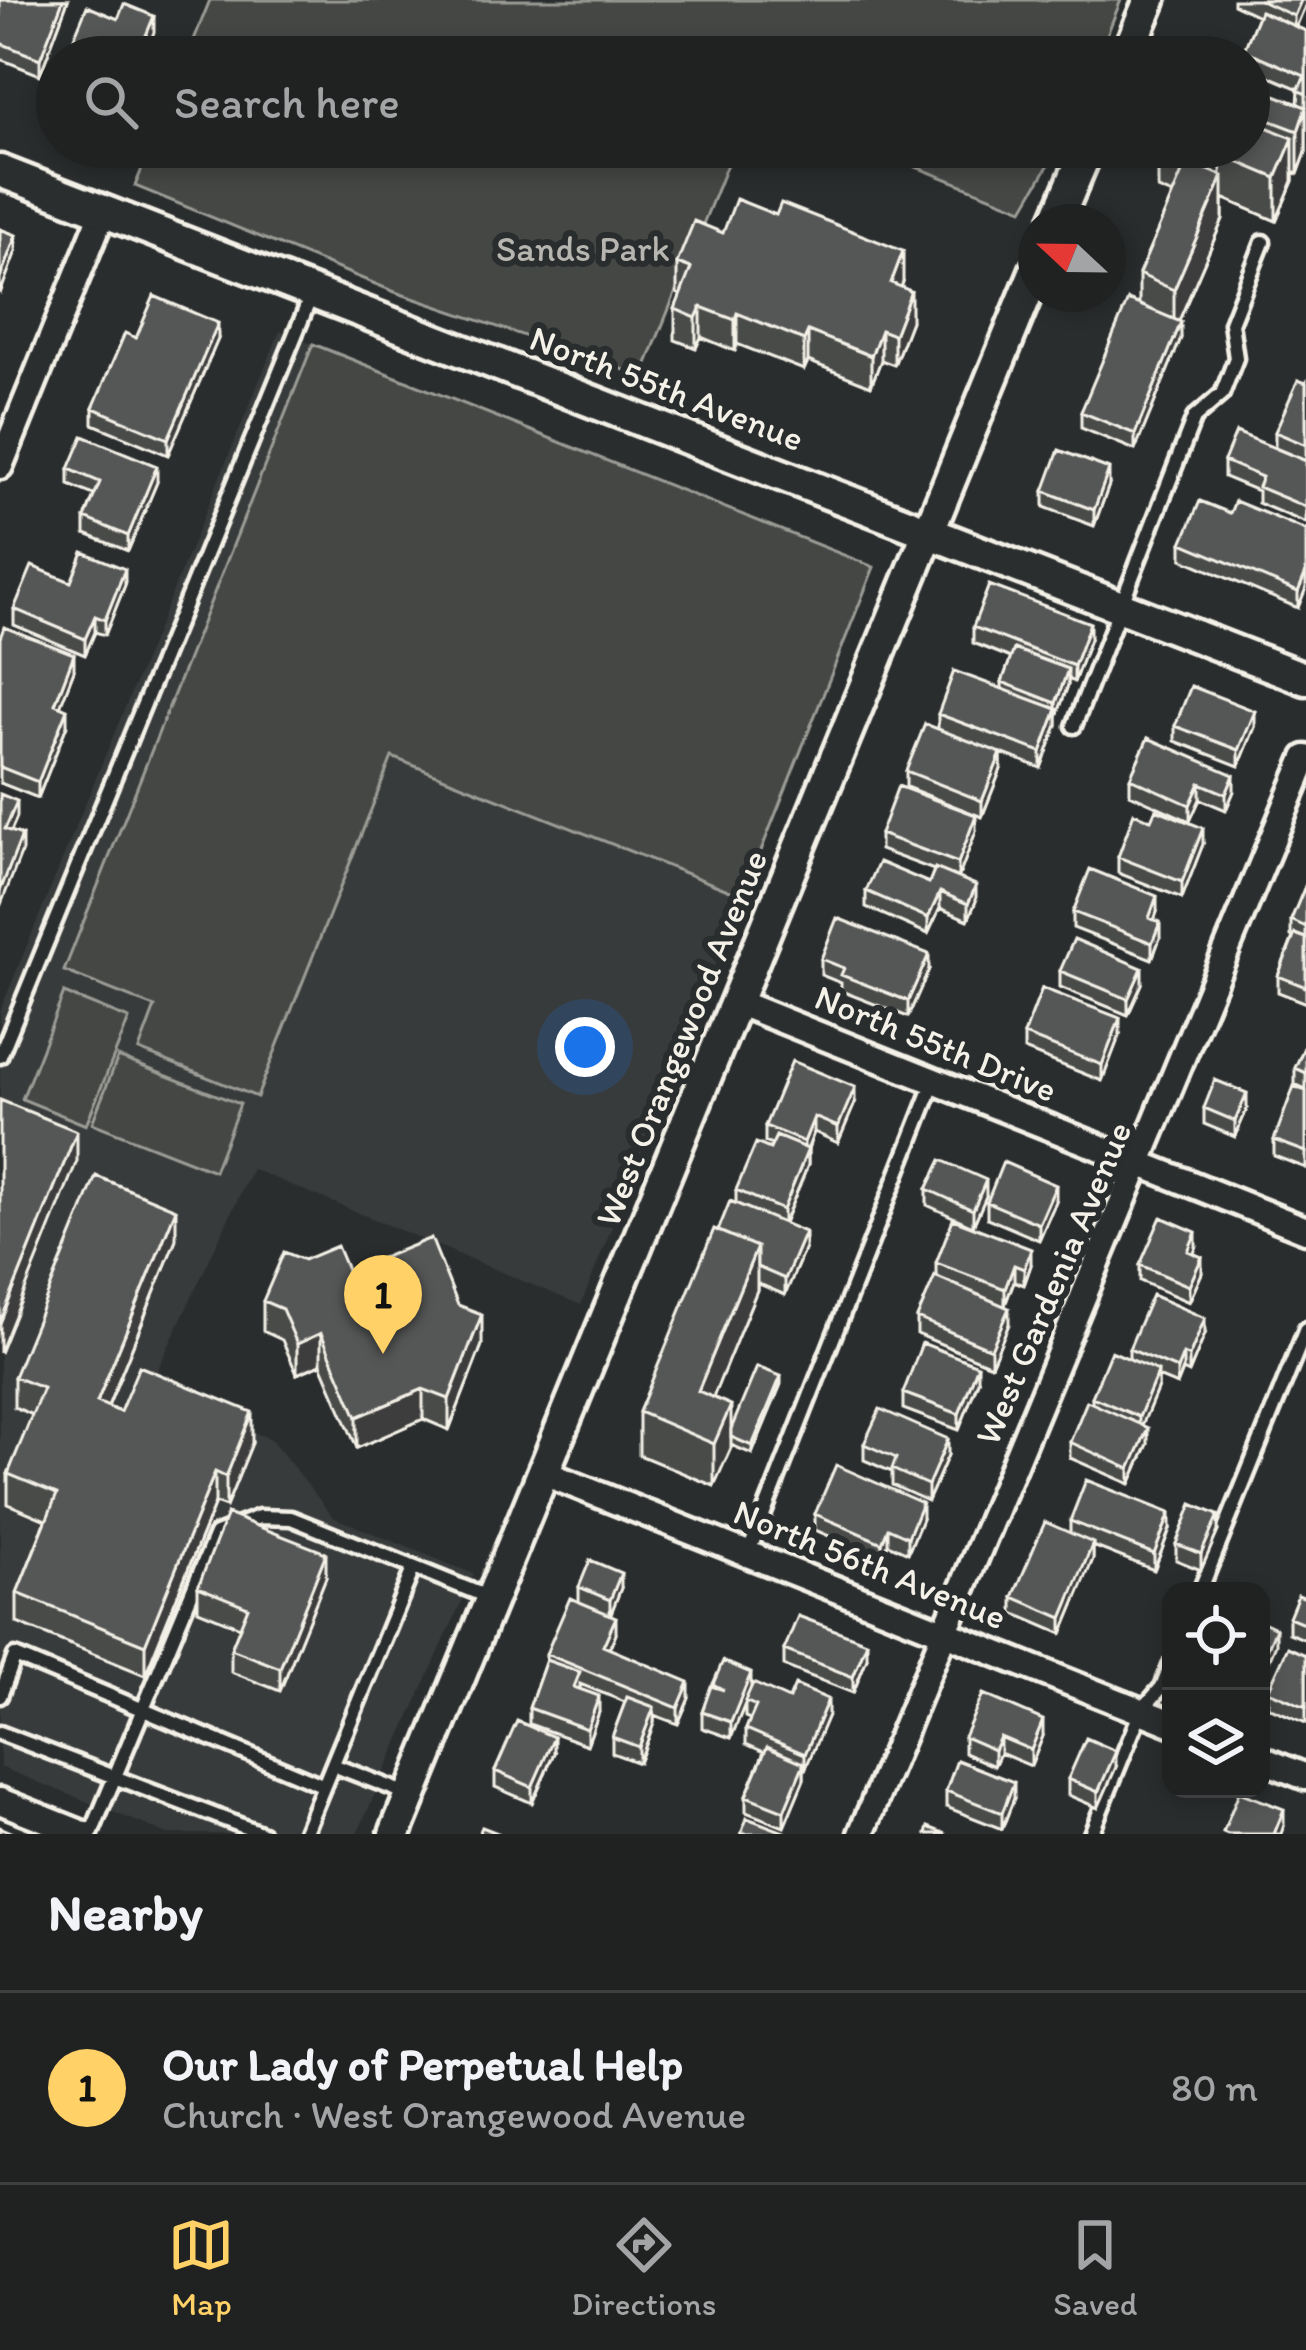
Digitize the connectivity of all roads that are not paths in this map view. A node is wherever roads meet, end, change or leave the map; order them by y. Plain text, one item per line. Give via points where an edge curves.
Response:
1 (1150, 0) edge
2 (1135, 36) edge
3 (1079, 168) edge
4 (0, 171) edge
5 (1064, 204) edge
6 (103, 212) junction
7 (1263, 242) dead end
8 (312, 294) junction
9 (1018, 312) edge
10 (0, 466) edge
11 (927, 531) junction
12 (1121, 605) junction
13 (1306, 679) edge
14 (1073, 726) dead end
15 (1306, 758) edge
16 (739, 1004) junction
17 (0, 1056) edge
18 (934, 1082) junction
19 (1142, 1165) junction
20 (1306, 1230) edge
21 (1306, 1329) edge
22 (542, 1472) junction
23 (748, 1554) junction
24 (413, 1569) junction
25 (1204, 1582) edge
26 (491, 1599) junction
27 (944, 1633) junction
28 (1162, 1687) edge
29 (0, 1696) edge
30 (142, 1708) junction
31 (1141, 1712) junction
32 (1162, 1720) edge
33 (0, 1733) edge
34 (1270, 1764) edge
35 (333, 1765) junction
36 (114, 1777) junction
37 (1306, 1778) edge
38 (322, 1785) junction
39 (411, 1796) junction
40 (0, 1801) edge
41 (87, 1834) edge
42 (263, 1834) edge
43 (304, 1834) edge
44 (395, 1834) edge
45 (862, 1834) edge
46 (1091, 1834) edge

1 - 2 street
3 - 5 street
4 - 6 street, North 55th Avenue
6 - 8 street, North 55th Avenue
6 - 10 street
7 - 12 lane via 1232,323 1237,358 1222,394 1194,418
8 - 11 street, North 55th Avenue
8 - 17 lane
9 - 11 street, West Orangewood Avenue
11 - 12 street, North 55th Avenue
11 - 16 street, West Orangewood Avenue
12 - 13 street, North 55th Avenue
12 - 14 lane
15 - 19 street, West Gardenia Avenue
16 - 18 street, North 55th Drive
16 - 22 street, West Orangewood Avenue
18 - 19 street, North 55th Drive
18 - 23 lane
19 - 20 street, North 55th Drive
19 - 27 street, West Gardenia Avenue
21 - 25 lane
22 - 23 street, North 56th Avenue
22 - 26 street, West Orangewood Avenue
23 - 27 street, North 56th Avenue
24 - 26 lane
24 - 30 lane via 291,1518 238,1522 217,1534
24 - 35 lane
26 - 39 street, West Orangewood Avenue
27 - 31 street, North 56th Avenue
27 - 45 street, West Gardenia Avenue
28 - 31 lane
29 - 30 lane via 15,1656
30 - 36 lane
30 - 38 lane
31 - 32 street, North 56th Avenue
31 - 46 lane
33 - 36 lane
34 - 37 street
35 - 38 lane
35 - 39 lane
36 - 41 lane
36 - 42 lane
38 - 43 lane
39 - 44 street, West Orangewood Avenue
40 - 41 street

